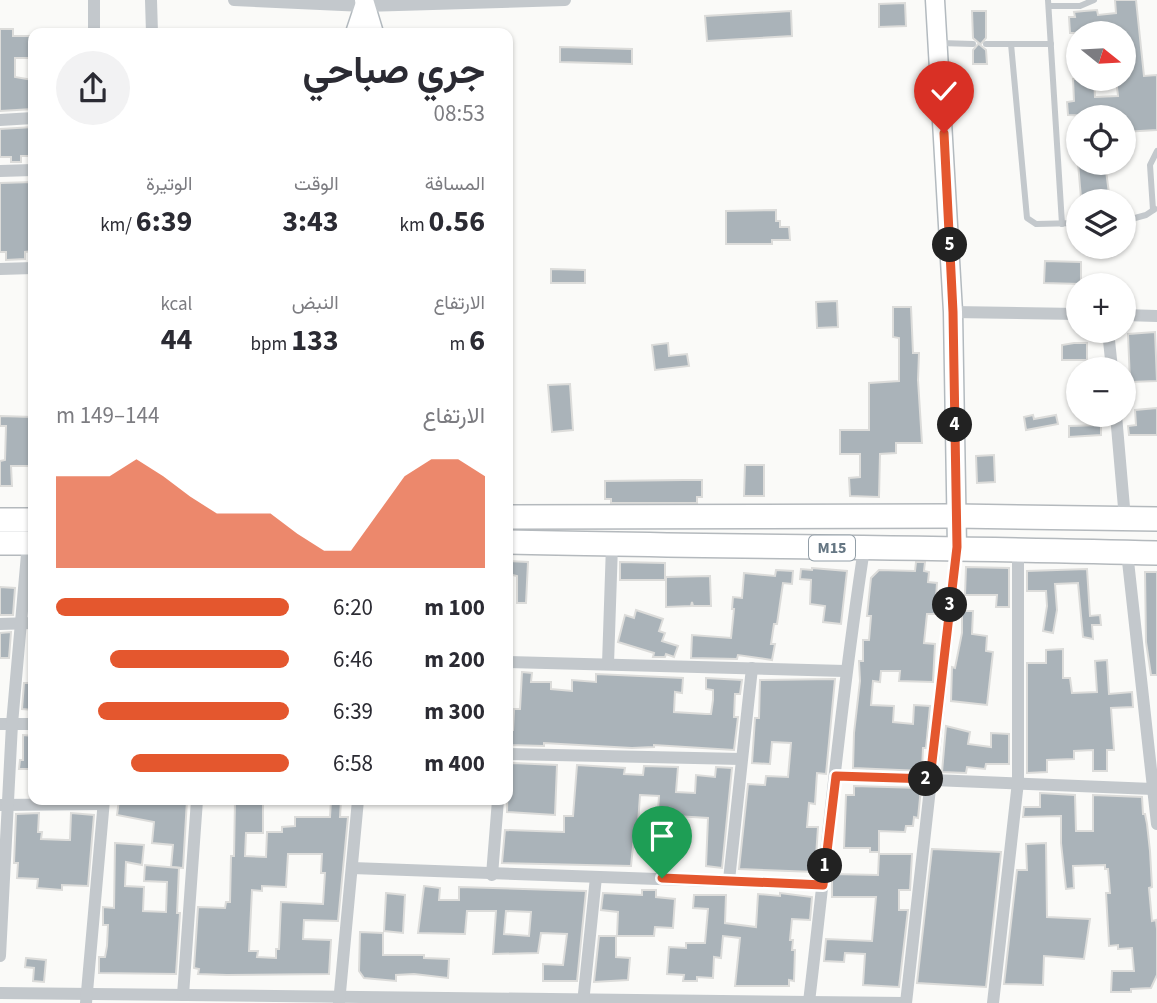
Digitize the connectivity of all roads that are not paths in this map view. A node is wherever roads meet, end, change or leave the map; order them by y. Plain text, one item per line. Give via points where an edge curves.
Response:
1 (94, 0) edge
2 (152, 0) edge
3 (234, 0) edge
4 (565, 0) edge
5 (935, 0) edge
6 (1094, 0) edge
7 (272, 1) edge
8 (364, 3) edge
9 (1048, 3) edge
10 (94, 28) edge
11 (152, 28) edge
12 (356, 28) edge
13 (372, 28) edge
14 (939, 43) junction
15 (973, 44) dead end
16 (986, 44) dead end
17 (1011, 44) junction
18 (1051, 44) junction
19 (28, 118) edge
20 (0, 120) edge
21 (1157, 151) edge
22 (28, 170) edge
23 (0, 171) edge
24 (1155, 209) edge
25 (1136, 216) edge
26 (1062, 224) junction
27 (1066, 224) edge
28 (28, 268) edge
29 (0, 269) edge
30 (953, 312) junction
31 (1066, 314) edge
32 (1136, 315) edge
33 (1157, 316) edge
34 (1117, 427) edge
35 (956, 516) junction
36 (513, 517) edge
37 (1125, 519) junction
38 (1157, 519) edge
39 (0, 520) edge
40 (28, 520) edge
41 (513, 542) edge
42 (0, 543) edge
43 (28, 543) edge
44 (612, 545) junction
45 (957, 547) junction
46 (864, 549) junction
47 (1018, 549) junction
48 (1127, 552) junction
49 (1157, 553) edge
50 (28, 623) edge
51 (0, 624) edge
52 (513, 663) edge
53 (608, 664) junction
54 (752, 668) junction
55 (845, 671) junction
56 (6, 724) edge
57 (28, 724) edge
58 (513, 754) edge
59 (741, 759) junction
60 (836, 776) junction
61 (930, 779) junction
62 (1018, 782) junction
63 (1153, 789) junction
64 (28, 804) edge
65 (4, 805) edge
66 (104, 805) edge
67 (197, 805) edge
68 (358, 805) edge
69 (498, 805) edge
70 (1157, 824) edge
71 (352, 868) junction
72 (492, 874) junction
73 (596, 877) junction
74 (729, 880) junction
75 (823, 885) junction
76 (2, 897) edge
77 (0, 956) edge
78 (0, 993) edge
79 (183, 995) junction
80 (87, 998) edge
81 (339, 1000) edge
82 (584, 1001) edge
83 (808, 1002) edge
84 (905, 1003) edge
85 (993, 1003) edge

1 - 10 street
2 - 11 street
3 - 7 street
4 - 8 street
5 - 14 street
6 - 9 lane via 1080,6
7 - 8 street
8 - 12 street
8 - 13 street
9 - 18 lane
14 - 15 lane
14 - 30 street
16 - 17 lane
17 - 18 lane
17 - 26 lane via 1027,218 1036,224
18 - 26 lane
19 - 20 street
21 - 24 lane via 1150,165
22 - 23 street
24 - 25 lane
26 - 27 lane
28 - 29 street
30 - 31 street
30 - 35 street
32 - 33 street
34 - 37 street
35 - 36 highway, M15
35 - 37 highway, M15
35 - 45 street
37 - 38 highway, M15
39 - 40 highway
41 - 44 highway, M15
42 - 43 highway
44 - 46 highway, M15
44 - 53 street
45 - 46 highway, M15
45 - 47 highway, M15
45 - 61 street
46 - 55 street
47 - 48 highway, M15
47 - 62 street
48 - 49 highway, M15
48 - 63 street
50 - 51 street
50 - 56 street
52 - 53 street
53 - 54 street
54 - 55 street
54 - 59 street
55 - 60 street
56 - 57 street
56 - 65 street
58 - 59 street
59 - 74 street
60 - 61 street
60 - 75 street
61 - 62 street
61 - 84 street
62 - 63 street
62 - 85 street
63 - 70 street
64 - 65 street
65 - 76 street
66 - 80 street
67 - 79 street
68 - 71 street
69 - 72 street
71 - 72 street
71 - 81 street
72 - 73 street
73 - 74 street
73 - 82 street
74 - 75 street
75 - 83 street
76 - 77 street
78 - 80 street
79 - 80 street
79 - 81 street
81 - 82 street
82 - 83 street
83 - 84 street

